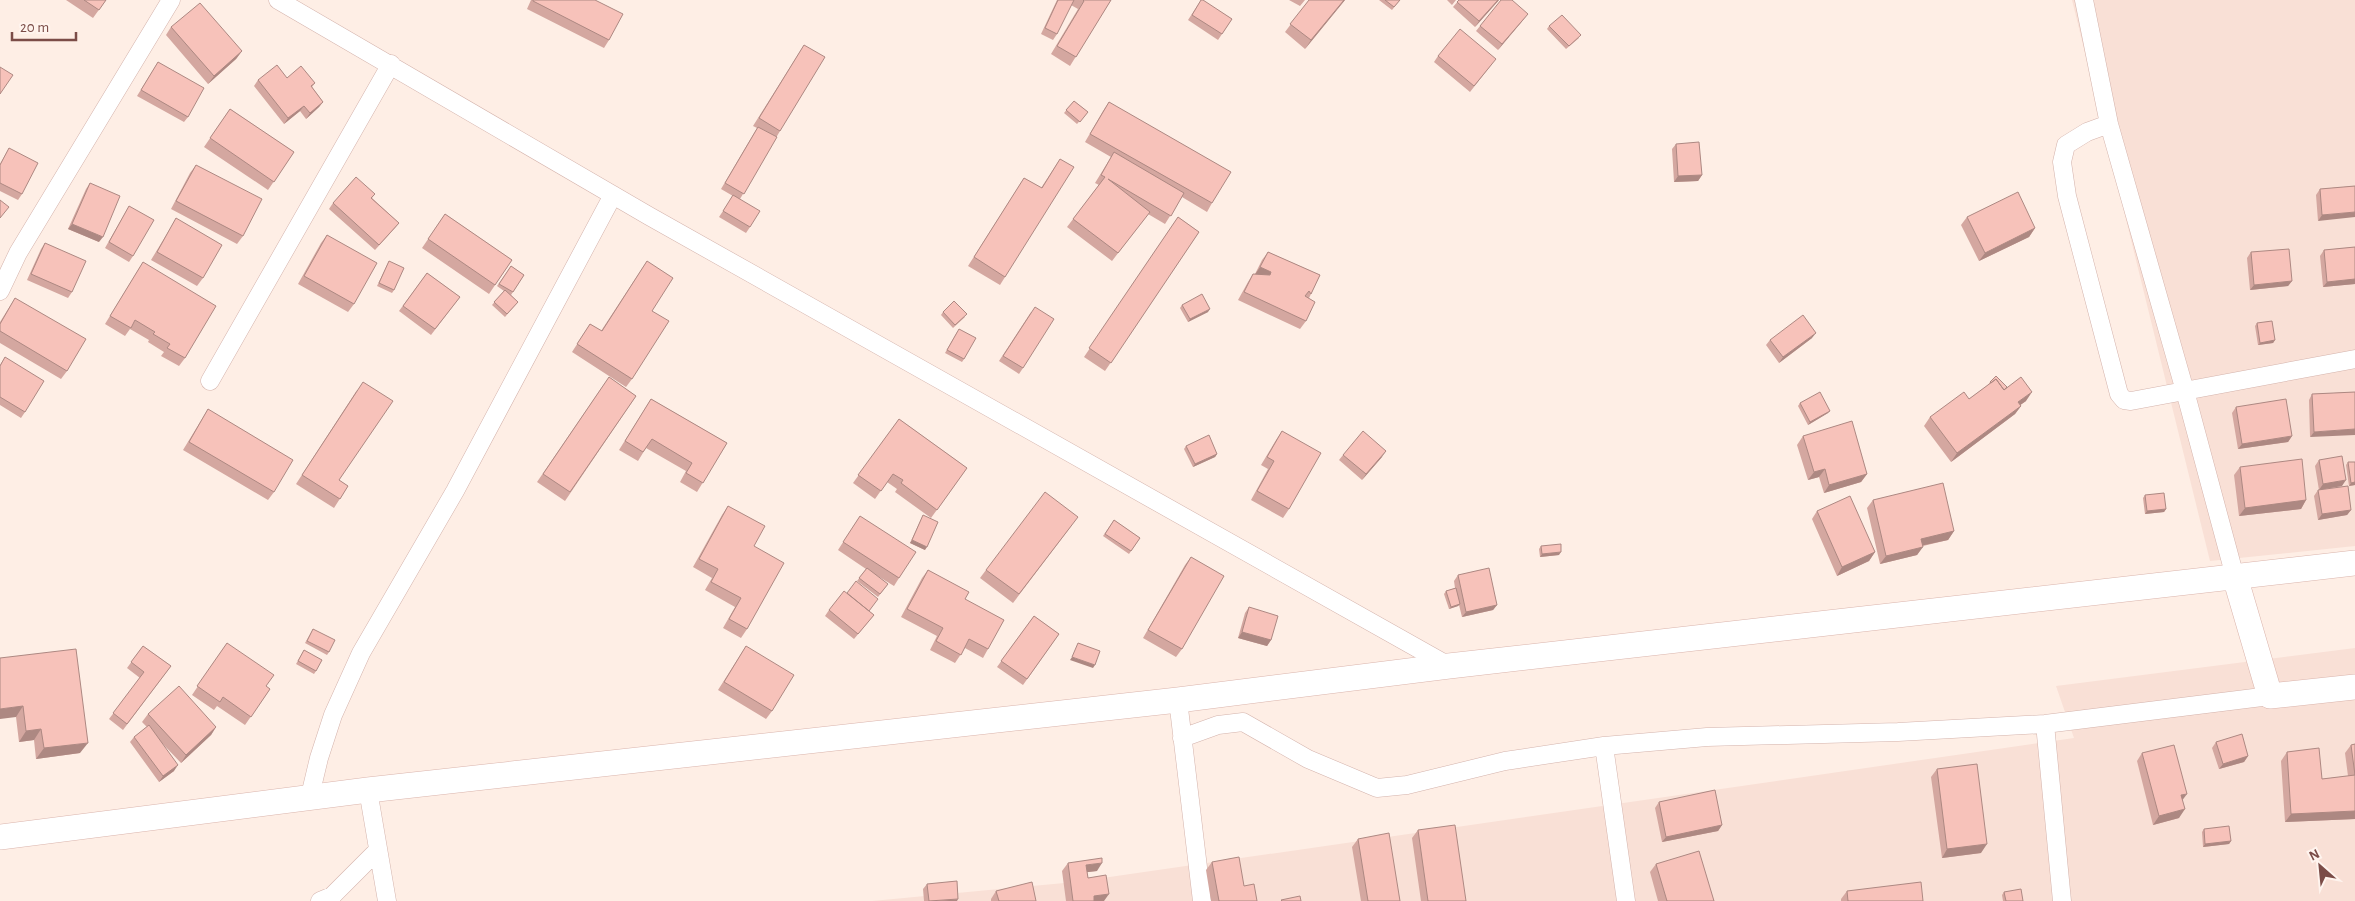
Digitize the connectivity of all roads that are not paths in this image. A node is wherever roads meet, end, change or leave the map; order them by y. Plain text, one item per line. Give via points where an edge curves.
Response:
1 (171, 0) edge
2 (278, 0) edge
3 (2084, 0) edge
4 (391, 64) junction
5 (2109, 124) junction
6 (613, 195) junction
7 (0, 291) edge
8 (2355, 359) edge
9 (210, 381) dead end
10 (2185, 391) junction
11 (2355, 563) edge
12 (2235, 577) junction
13 (1449, 666) junction
14 (2355, 687) edge
15 (2270, 696) junction
16 (1178, 700) junction
17 (2046, 724) junction
18 (1182, 738) junction
19 (1604, 746) junction
20 (368, 790) junction
21 (309, 800) junction
22 (0, 837) edge
23 (378, 850) junction
24 (320, 901) edge
25 (388, 901) edge
26 (1202, 901) edge
27 (1626, 901) edge
28 (2062, 901) edge

1 - 7 street via 18,253
2 - 4 street
3 - 5 street
4 - 6 street
4 - 9 street
5 - 10 street
5 - 10 street via 2066,145 2062,162 2067,196 2119,394 2124,400 2131,401
6 - 13 street
6 - 21 street via 455,491 361,653 333,715
8 - 10 street
10 - 12 street
11 - 12 main road
12 - 13 main road
12 - 15 main road
13 - 16 main road
14 - 15 main road
15 - 17 street
16 - 18 street
16 - 20 main road
17 - 19 street via 1707,737
17 - 28 street
18 - 19 street via 1218,725 1244,722 1308,759 1377,788 1407,785 1505,761
18 - 26 street
19 - 27 street
20 - 21 main road
20 - 23 street
21 - 22 main road
23 - 24 street via 332,896
23 - 25 street

